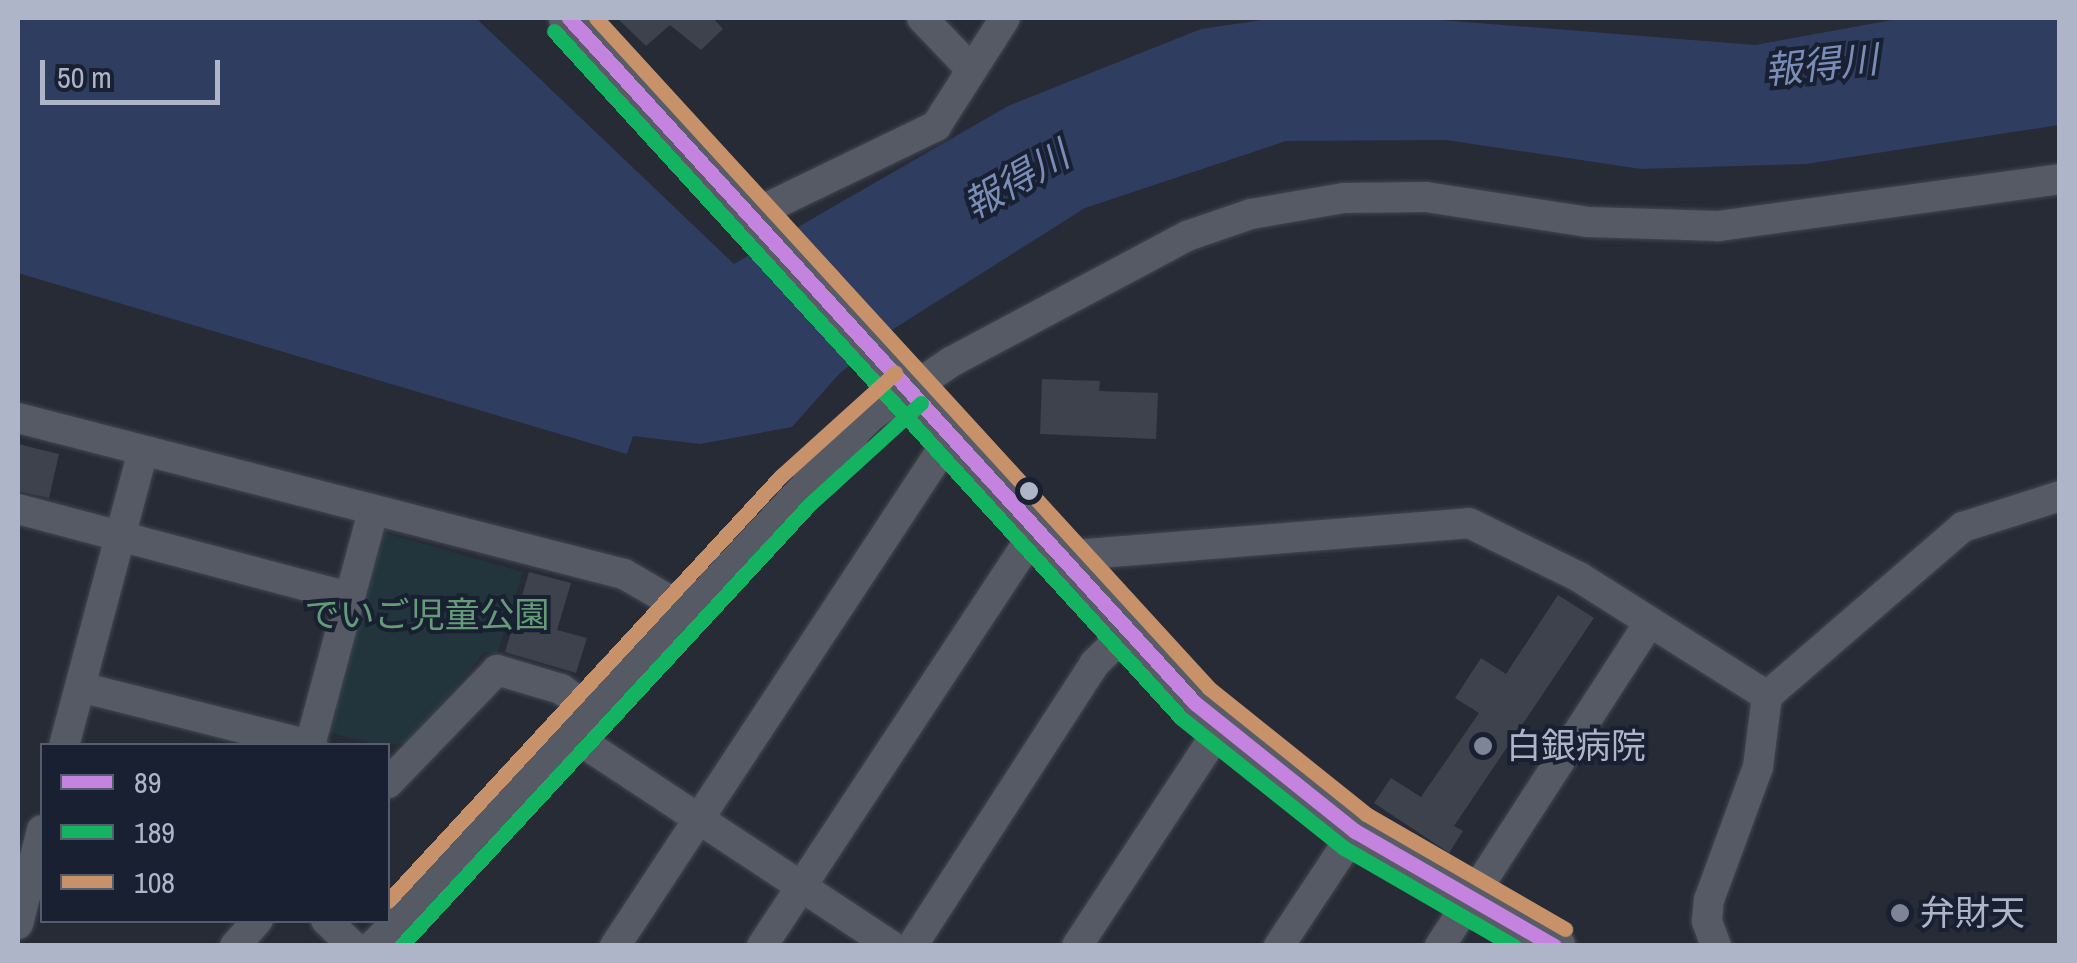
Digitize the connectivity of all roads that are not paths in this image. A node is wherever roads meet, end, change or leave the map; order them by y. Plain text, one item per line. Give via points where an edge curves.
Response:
1 (569, 18) edge
2 (922, 18) edge
3 (1005, 18) edge
4 (969, 68) junction
5 (2060, 179) edge
6 (756, 224) junction
7 (894, 374) junction
8 (18, 418) edge
9 (952, 436) junction
10 (144, 452) junction
11 (2060, 496) edge
12 (18, 508) edge
13 (374, 512) junction
14 (120, 536) junction
15 (1050, 543) junction
16 (349, 597) junction
17 (686, 610) junction
18 (1650, 622) junction
19 (1128, 630) junction
20 (80, 687) junction
21 (1767, 696) junction
22 (594, 713) junction
23 (1221, 727) junction
24 (572, 736) junction
25 (65, 743) edge
26 (304, 743) edge
27 (312, 743) edge
28 (390, 776) edge
29 (698, 819) junction
30 (1354, 831) junction
31 (40, 838) edge
32 (802, 886) junction
33 (1469, 901) junction
34 (255, 923) edge
35 (329, 923) edge
36 (18, 924) edge
37 (235, 946) edge
38 (354, 946) edge
39 (372, 946) edge
40 (615, 946) edge
41 (762, 946) edge
42 (891, 946) edge
43 (912, 946) edge
44 (1077, 946) edge
45 (1279, 946) edge
46 (1440, 946) edge
47 (1555, 946) edge
48 (1716, 946) edge

1 - 6 main road
2 - 4 street
3 - 4 street
4 - 6 street via 936,126
5 - 7 street via 1718,226 1588,222 1426,197 1344,198 1269,211 1187,236
6 - 7 main road
7 - 9 main road
7 - 17 street
8 - 10 street
9 - 15 main road
9 - 29 street
10 - 13 street
10 - 14 street
11 - 21 street via 1964,527
12 - 14 street
13 - 16 street
13 - 17 street via 624,574
14 - 16 street
14 - 20 street
15 - 18 street via 1469,523 1515,540
15 - 19 main road
15 - 32 street
16 - 27 street
17 - 22 street
18 - 21 street
18 - 33 street
19 - 23 main road
19 - 43 street via 1104,651
20 - 25 street
20 - 26 street
21 - 48 street via 1758,767 1709,900 1707,921
22 - 24 street
22 - 28 street via 560,689 497,670
23 - 30 main road
23 - 44 street
24 - 29 street
24 - 39 street
29 - 32 street
29 - 40 street
30 - 33 main road
30 - 45 street
31 - 36 street
32 - 41 street
32 - 42 street
33 - 46 street
33 - 47 main road
34 - 37 street
35 - 38 street

